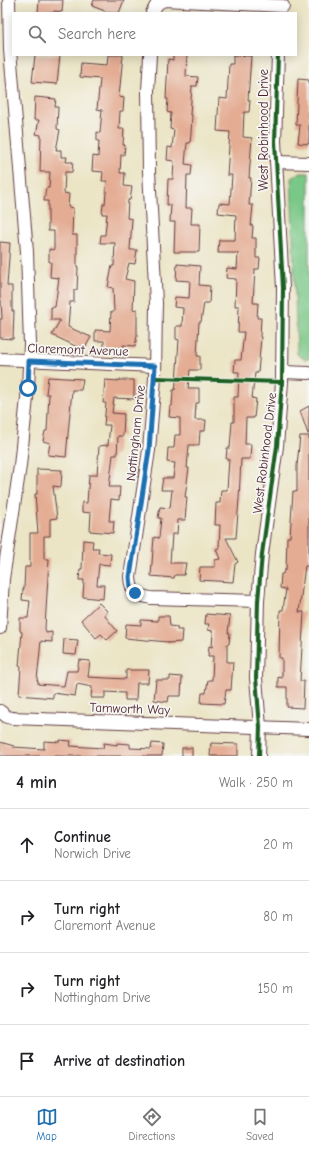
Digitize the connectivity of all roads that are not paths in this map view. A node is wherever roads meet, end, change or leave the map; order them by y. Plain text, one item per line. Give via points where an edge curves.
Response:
1 (9, 0) edge
2 (283, 6) edge
3 (153, 12) edge
4 (150, 56) edge
5 (278, 56) edge
6 (276, 162) junction
7 (309, 163) edge
8 (0, 359) edge
9 (29, 361) junction
10 (155, 366) junction
11 (282, 372) junction
12 (309, 373) edge
13 (258, 601) junction
14 (0, 628) edge
15 (1, 712) edge
16 (260, 727) junction
17 (309, 729) edge
18 (259, 756) edge

1 - 9 street via 10,50 27,252
2 - 3 street via 164,0 157,4
4 - 10 street, Nottingham Drive via 149,171 156,303
5 - 6 street, West Robinhood Drive
6 - 7 street
6 - 11 street, West Robinhood Drive via 283,288
8 - 9 street, Claremont Avenue
9 - 10 street, Claremont Avenue
9 - 14 street via 20,466 3,579
10 - 13 street, Nottingham Drive via 149,450 130,577 131,587 135,593 151,598
11 - 12 street
11 - 13 street, West Robinhood Drive via 277,446
13 - 16 street, West Robinhood Drive via 256,678
15 - 16 street, Tamworth Way via 12,718
16 - 17 street, Tamworth Way
16 - 18 street, West Robinhood Drive

